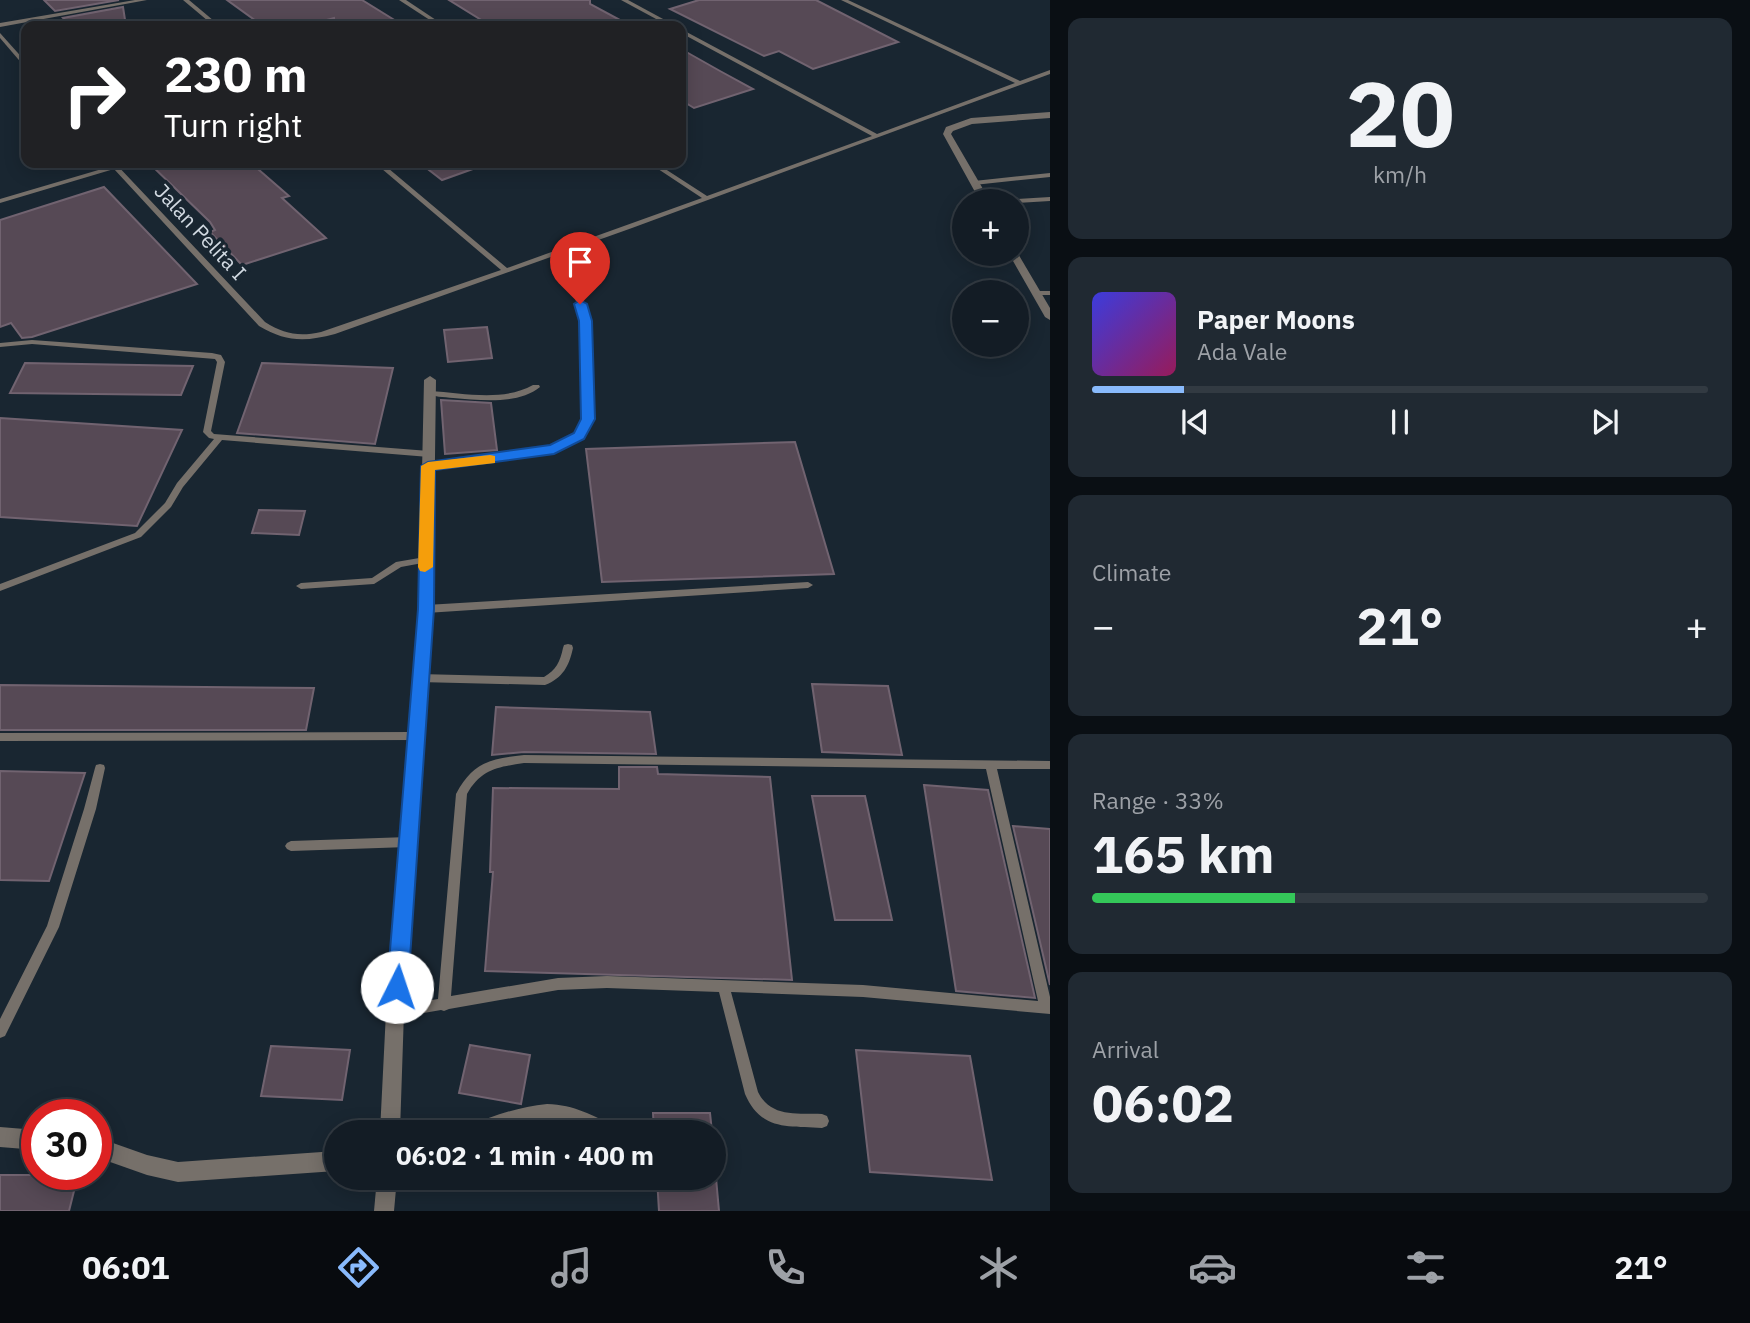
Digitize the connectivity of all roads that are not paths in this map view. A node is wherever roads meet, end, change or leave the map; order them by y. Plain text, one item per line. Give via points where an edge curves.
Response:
1 (118, 0) edge
2 (144, 0) edge
3 (186, 0) edge
4 (402, 0) edge
5 (624, 0) edge
6 (844, 0) edge
7 (211, 21) edge
8 (434, 21) edge
9 (664, 21) edge
10 (0, 22) edge
11 (0, 34) edge
12 (686, 34) edge
13 (21, 59) edge
14 (1050, 72) edge
15 (1020, 83) junction
16 (1050, 115) edge
17 (877, 136) junction
18 (104, 168) edge
19 (117, 168) edge
20 (384, 168) edge
21 (660, 168) edge
22 (1050, 175) edge
23 (974, 183) junction
24 (978, 189) edge
25 (707, 199) junction
26 (1050, 199) edge
27 (1029, 200) edge
28 (0, 201) edge
29 (1021, 266) edge
30 (506, 271) junction
31 (576, 286) dead end
32 (1037, 293) junction
33 (1050, 293) edge
34 (1050, 317) edge
35 (0, 345) edge
36 (430, 387) joint
37 (536, 387) dead end
38 (219, 438) junction
39 (429, 460) junction
40 (425, 559) junction
41 (808, 585) dead end
42 (301, 586) dead end
43 (0, 588) edge
44 (426, 609) junction
45 (568, 648) dead end
46 (419, 678) junction
47 (414, 736) junction
48 (0, 737) edge
49 (991, 765) junction
50 (1050, 765) edge
51 (100, 768) dead end
52 (408, 842) junction
53 (291, 846) dead end
54 (723, 985) junction
55 (444, 1005) junction
56 (1048, 1008) edge
57 (395, 1012) junction
58 (0, 1032) edge
59 (390, 1120) edge
60 (504, 1120) edge
61 (586, 1120) edge
62 (822, 1121) dead end
63 (0, 1137) edge
64 (21, 1139) edge
65 (112, 1153) edge
66 (324, 1162) edge
67 (386, 1190) edge
68 (384, 1211) edge

1 - 10 lane
2 - 10 lane
3 - 7 lane
4 - 8 lane
5 - 9 lane
6 - 15 lane
11 - 13 lane
12 - 17 lane
14 - 15 lane
15 - 17 lane
16 - 23 street via 971,121 949,129 947,134
17 - 25 lane
18 - 28 lane
19 - 30 lane, Jalan Pelita I via 262,324 288,338 312,338
20 - 30 lane
21 - 25 lane
22 - 23 lane
23 - 24 street
25 - 30 lane
26 - 27 lane
29 - 32 street
31 - 39 lane via 585,321 588,419 579,436 554,450
32 - 33 lane
32 - 34 street
35 - 38 lane via 32,342 218,357 208,432
36 - 37 lane via 512,398
36 - 39 street
38 - 39 lane
38 - 43 lane via 168,505 138,535
39 - 40 street
40 - 42 lane via 399,564 374,581
40 - 44 street
41 - 44 lane
44 - 46 street
45 - 46 lane via 560,673 545,681
46 - 47 street
47 - 48 lane
47 - 52 street
49 - 50 lane
49 - 55 lane via 524,759 483,769 470,777 462,794
49 - 56 lane
51 - 58 lane via 53,926
52 - 53 lane
52 - 57 street
54 - 55 lane via 558,984
54 - 56 lane via 863,991
54 - 62 lane via 751,1094 760,1110 774,1117
55 - 57 lane
57 - 59 street
60 - 61 lane via 558,1112
63 - 64 street
65 - 66 street via 178,1172
67 - 68 street

